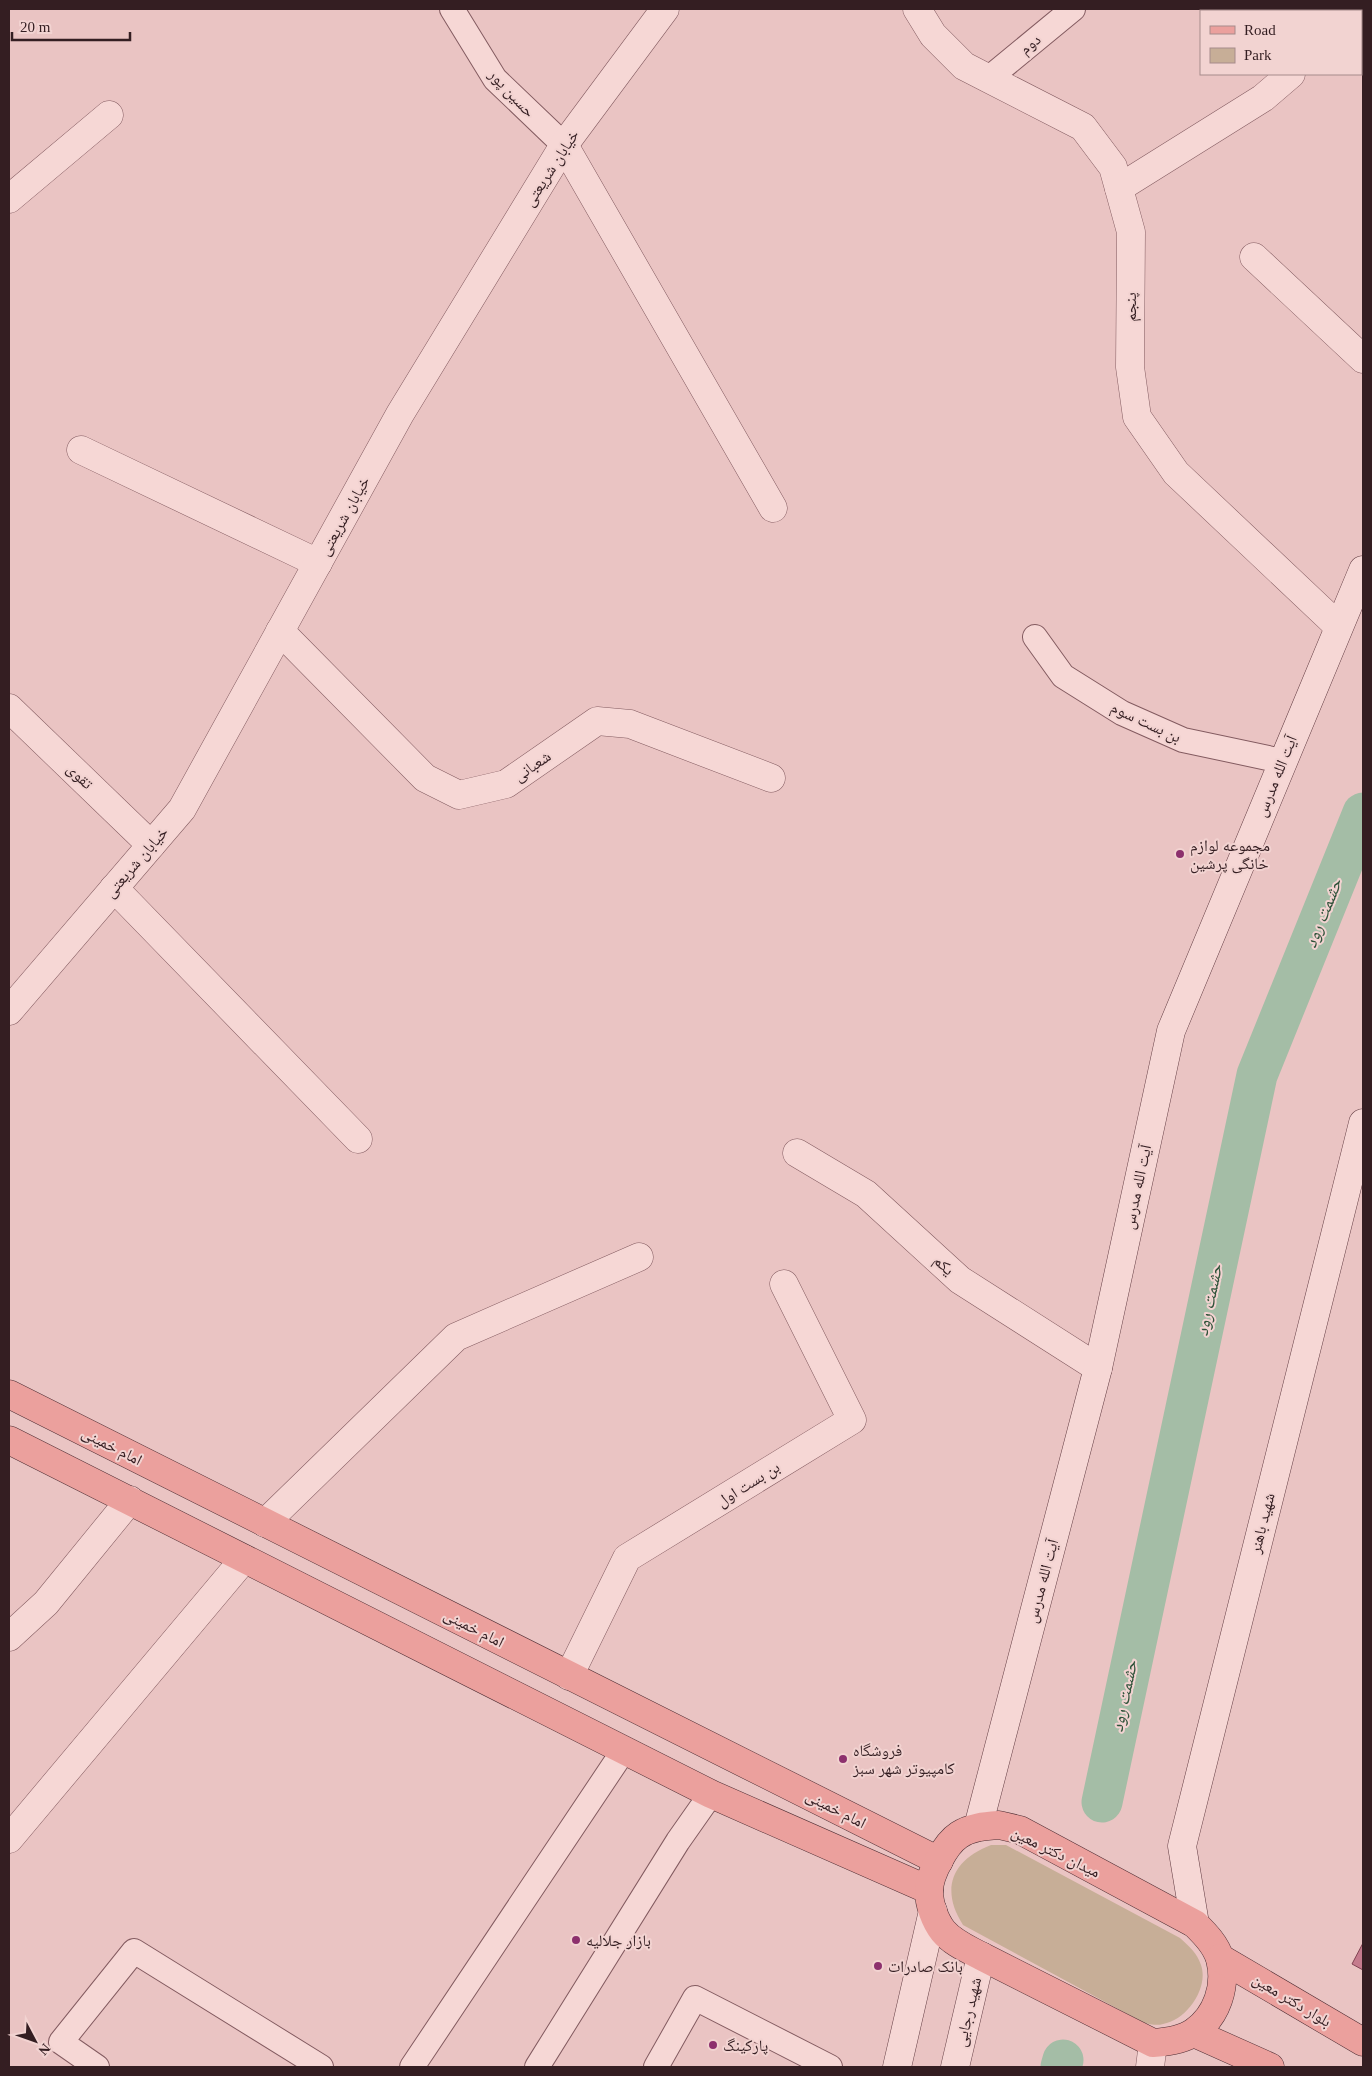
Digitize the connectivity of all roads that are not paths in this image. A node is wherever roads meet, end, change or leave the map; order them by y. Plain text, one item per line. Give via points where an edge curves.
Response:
1 (452, 9) edge
2 (666, 9) edge
3 (917, 9) edge
4 (1073, 9) edge
5 (1290, 75) edge
6 (988, 79) junction
7 (109, 115) dead end
8 (564, 145) junction
9 (1119, 188) junction
10 (9, 200) edge
11 (1254, 257) dead end
12 (1363, 359) edge
13 (81, 450) dead end
14 (773, 508) dead end
15 (318, 562) junction
16 (1363, 570) edge
17 (1338, 626) junction
18 (280, 631) junction
19 (1035, 638) dead end
20 (9, 708) edge
21 (1282, 761) junction
22 (772, 778) dead end
23 (151, 845) junction
24 (114, 888) junction
25 (9, 1011) edge
26 (1363, 1123) edge
27 (358, 1139) dead end
28 (797, 1153) dead end
29 (639, 1257) dead end
30 (784, 1284) dead end
31 (1098, 1368) junction
32 (9, 1394) edge
33 (9, 1440) edge
34 (130, 1500) junction
35 (265, 1523) junction
36 (244, 1558) junction
37 (9, 1638) edge
38 (569, 1676) junction
39 (624, 1750) junction
40 (711, 1794) junction
41 (978, 1827) junction
42 (9, 1839) edge
43 (939, 1861) junction
44 (931, 1900) junction
45 (1195, 1924) junction
46 (981, 1956) junction
47 (1220, 1958) junction
48 (1194, 2033) junction
49 (1363, 2042) edge
50 (1152, 2055) edge
51 (97, 2067) edge
52 (321, 2067) edge
53 (412, 2067) edge
54 (537, 2067) edge
55 (656, 2067) edge
56 (830, 2067) edge
57 (897, 2067) edge
58 (955, 2067) edge
59 (1270, 2067) edge

1 - 8 lane, حسین پور via 496,79
2 - 8 street, خیابان شریعتی
3 - 6 street, پنجم via 933,35 964,66
4 - 6 lane, دوم
5 - 9 street via 1263,98
6 - 9 street, پنجم via 1083,128 1113,167
7 - 10 street
8 - 14 street
8 - 15 street, خیابان شریعتی via 400,414
9 - 17 street, پنجم via 1131,232 1130,367 1137,417 1176,474
11 - 12 street
13 - 15 street
15 - 18 street, خیابان شریعتی
16 - 17 street, آیت الله مدرس
17 - 21 street, آیت الله مدرس
18 - 22 street, شعبانی via 425,778 459,794 506,784 597,721 630,724
18 - 23 street, خیابان شریعتی via 182,809
19 - 21 lane, بن بست سوم via 1063,676 1122,713 1183,740
20 - 23 street, تقوی
21 - 31 street, آیت الله مدرس via 1171,1031
23 - 24 street, خیابان شریعتی
24 - 25 street, خیابان شریعتی
24 - 27 street
26 - 45 street, شهید باهنر via 1182,1846
28 - 31 street, یکم via 866,1194 960,1280
29 - 35 street via 456,1337
30 - 38 street, بن بست اول via 852,1420 627,1558
31 - 41 street, آیت الله مدرس
32 - 35 main road, امام خمینی
33 - 34 main road
34 - 36 main road
34 - 37 street via 46,1603
35 - 38 main road, امام خمینی
36 - 39 main road
36 - 42 street
38 - 43 main road, امام خمینی
39 - 40 main road
39 - 53 lane
40 - 44 main road
40 - 54 lane via 678,1841
41 - 43 main road, میدان دکتر معین via 958,1835 943,1850
41 - 45 main road, میدان دکتر معین via 999,1825 1020,1830
43 - 44 main road, میدان دکتر معین
44 - 46 main road, میدان دکتر معین via 943,1930 958,1944
44 - 57 street
45 - 47 main road, میدان دکتر معین via 1210,1939
46 - 50 main road, میدان دکتر معین
46 - 58 street, شهید رجایی
47 - 48 main road, میدان دکتر معین via 1223,1979 1219,1999 1209,2018
47 - 49 main road, بلوار دکتر معین
48 - 50 main road, میدان دکتر معین
48 - 59 main road
51 - 52 lane via 61,2042 134,1951
55 - 56 lane via 695,1998

